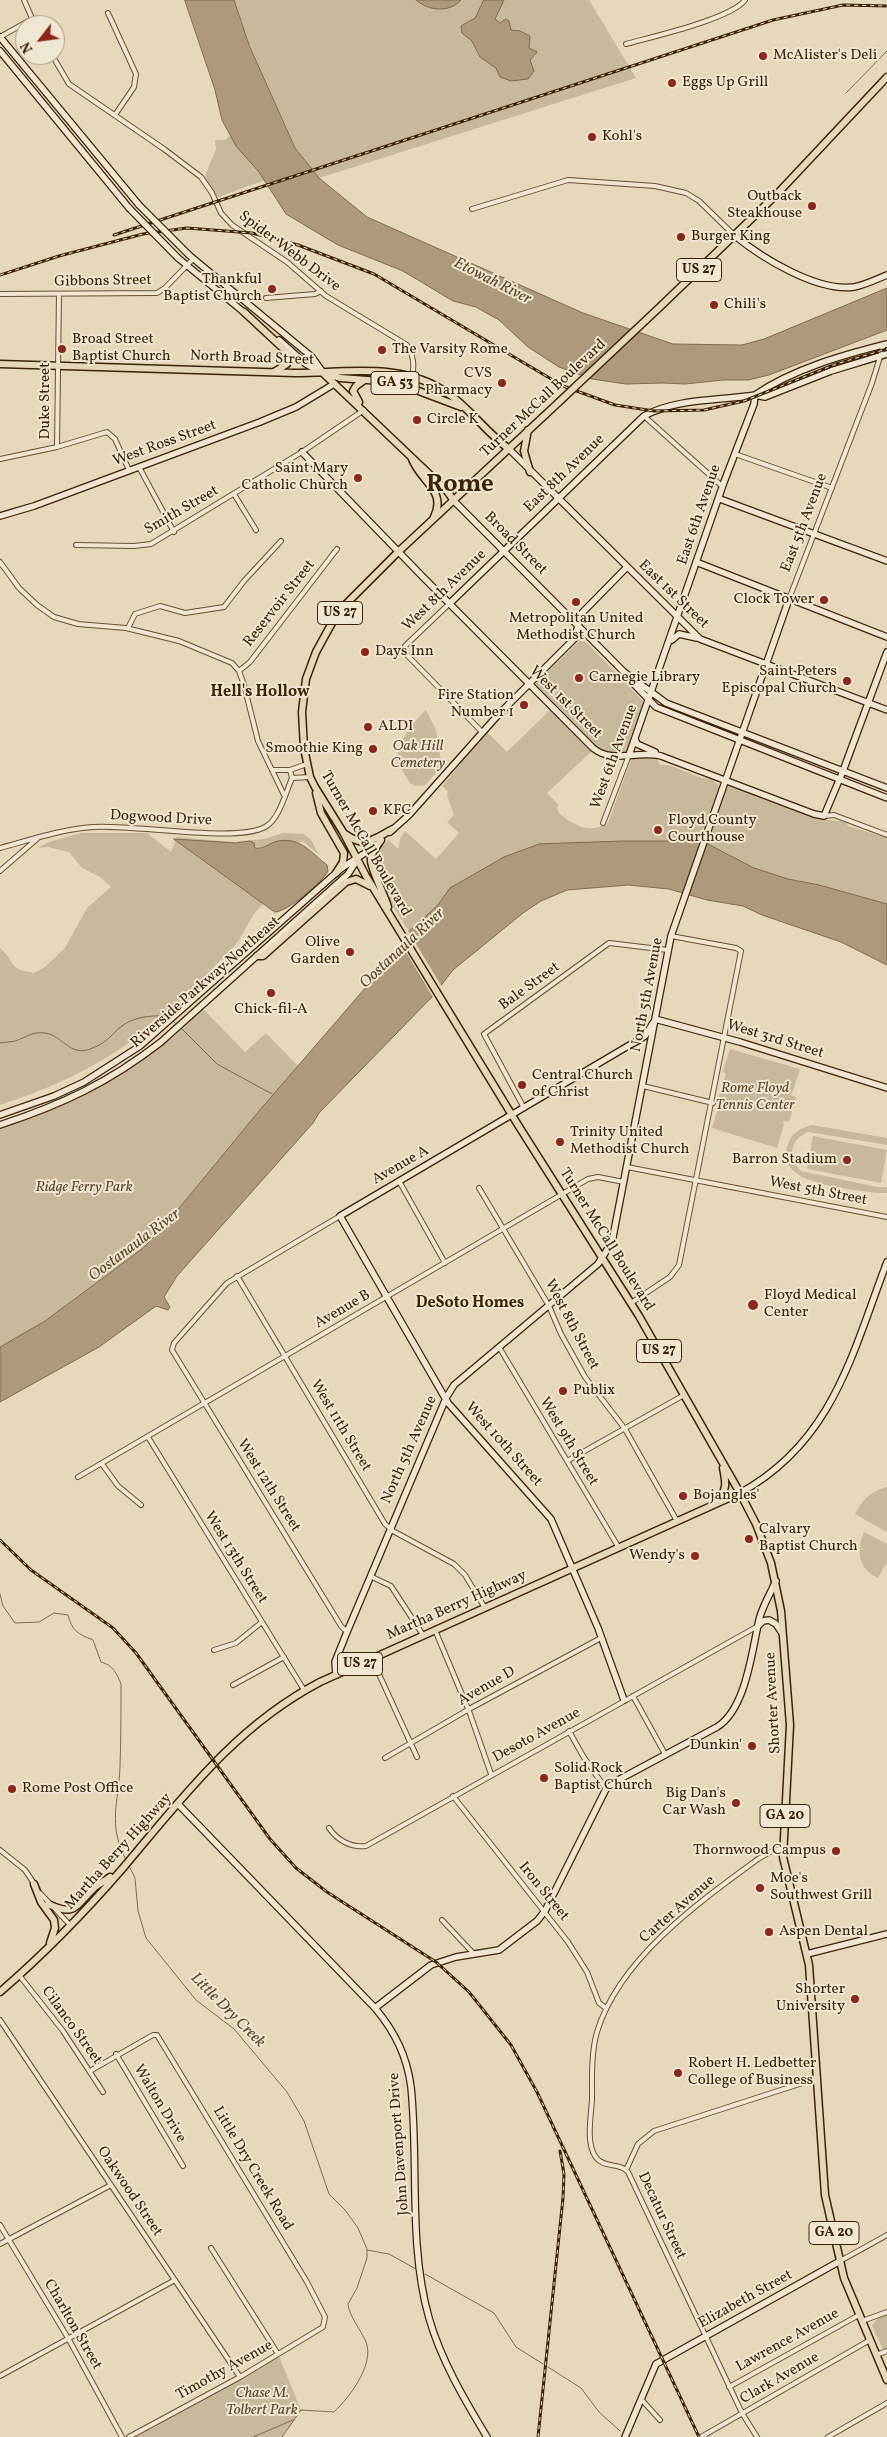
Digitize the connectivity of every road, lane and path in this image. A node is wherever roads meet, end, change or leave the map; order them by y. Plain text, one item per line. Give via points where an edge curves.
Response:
1 (24, 0) edge
2 (745, 0) edge
3 (108, 14) dead end
4 (30, 15) edge
5 (15, 29) edge
6 (0, 37) edge
7 (626, 44) dead end
8 (0, 51) edge
9 (58, 65) edge
10 (887, 77) edge
11 (114, 116) junction
12 (472, 209) dead end
13 (734, 235) junction
14 (191, 257) junction
15 (187, 265) junction
16 (887, 274) edge
17 (321, 291) junction
18 (0, 294) edge
19 (59, 294) junction
20 (266, 298) dead end
21 (244, 312) junction
22 (886, 344) edge
23 (885, 354) edge
24 (0, 364) edge
25 (58, 366) junction
26 (274, 372) junction
27 (323, 373) junction
28 (412, 377) junction
29 (364, 380) junction
30 (334, 384) junction
31 (408, 386) junction
32 (755, 395) junction
33 (464, 408) junction
34 (364, 410) junction
35 (644, 416) junction
36 (528, 430) junction
37 (57, 447) junction
38 (509, 449) junction
39 (302, 452) junction
40 (735, 454) junction
41 (410, 456) junction
42 (0, 459) edge
43 (139, 467) junction
44 (129, 470) junction
45 (530, 472) junction
46 (723, 487) junction
47 (832, 488) junction
48 (234, 494) junction
49 (720, 498) junction
50 (557, 499) junction
51 (454, 501) junction
52 (0, 516) edge
53 (431, 522) junction
54 (256, 530) dead end
55 (174, 532) junction
56 (814, 535) junction
57 (281, 542) dead end
58 (76, 545) dead end
59 (337, 549) dead end
60 (504, 551) junction
61 (398, 552) junction
62 (887, 561) edge
63 (0, 562) edge
64 (696, 562) junction
65 (627, 567) junction
66 (789, 599) junction
67 (449, 604) junction
68 (678, 618) junction
69 (578, 625) junction
70 (128, 628) junction
71 (887, 636) edge
72 (700, 640) junction
73 (665, 652) junction
74 (887, 652) edge
75 (767, 665) junction
76 (239, 671) junction
77 (624, 672) junction
78 (529, 684) junction
79 (652, 692) junction
80 (649, 700) junction
81 (869, 703) junction
82 (887, 710) edge
83 (482, 732) junction
84 (743, 732) junction
85 (635, 738) junction
86 (740, 740) junction
87 (629, 754) junction
88 (662, 756) junction
89 (307, 764) junction
90 (272, 770) junction
91 (290, 770) junction
92 (843, 771) junction
93 (292, 778) junction
94 (310, 778) junction
95 (839, 779) junction
96 (726, 780) junction
97 (315, 787) junction
98 (887, 788) edge
99 (284, 795) junction
100 (887, 798) edge
101 (824, 816) junction
102 (603, 823) dead end
103 (393, 829) junction
104 (343, 832) junction
105 (707, 834) joint
106 (887, 835) edge
107 (40, 837) junction
108 (381, 840) junction
109 (0, 848) edge
110 (358, 860) junction
111 (0, 871) edge
112 (336, 873) junction
113 (374, 890) junction
114 (392, 916) junction
115 (671, 936) junction
116 (668, 950) junction
117 (257, 956) junction
118 (655, 1019) junction
119 (724, 1038) junction
120 (642, 1086) junction
121 (887, 1088) edge
122 (712, 1103) junction
123 (524, 1108) junction
124 (0, 1115) edge
125 (512, 1115) junction
126 (0, 1125) edge
127 (627, 1167) junction
128 (697, 1180) junction
129 (399, 1181) junction
130 (624, 1182) junction
131 (479, 1188) dead end
132 (563, 1194) junction
133 (340, 1216) junction
134 (887, 1217) edge
135 (503, 1229) junction
136 (603, 1256) junction
137 (887, 1262) edge
138 (445, 1263) junction
139 (237, 1276) junction
140 (388, 1297) junction
141 (632, 1303) junction
142 (549, 1306) junction
143 (499, 1347) junction
144 (172, 1350) joint
145 (285, 1356) junction
146 (684, 1395) junction
147 (446, 1398) junction
148 (204, 1404) junction
149 (625, 1429) junction
150 (148, 1437) junction
151 (721, 1460) junction
152 (567, 1461) junction
153 (102, 1464) junction
154 (78, 1478) dead end
155 (740, 1493) junction
156 (141, 1505) dead end
157 (708, 1507) junction
158 (677, 1521) junction
159 (390, 1528) junction
160 (619, 1548) junction
161 (573, 1569) junction
162 (370, 1576) junction
163 (776, 1581) junction
164 (485, 1608) junction
165 (262, 1622) junction
166 (758, 1626) junction
167 (434, 1630) junction
168 (347, 1632) junction
169 (783, 1634) junction
170 (423, 1635) junction
171 (601, 1638) junction
172 (214, 1650) dead end
173 (284, 1657) junction
174 (372, 1658) junction
175 (336, 1674) junction
176 (233, 1685) dead end
177 (304, 1690) junction
178 (632, 1696) junction
179 (624, 1700) junction
180 (469, 1711) junction
181 (569, 1730) junction
182 (411, 1744) junction
183 (665, 1754) junction
184 (417, 1756) dead end
185 (385, 1758) dead end
186 (491, 1774) junction
187 (606, 1789) junction
188 (453, 1796) junction
189 (178, 1804) junction
190 (329, 1828) dead end
191 (782, 1848) junction
192 (0, 1850) edge
193 (107, 1882) junction
194 (34, 1884) junction
195 (48, 1904) junction
196 (545, 1911) junction
197 (442, 1920) dead end
198 (70, 1925) junction
199 (887, 1934) edge
200 (49, 1946) junction
201 (474, 1954) junction
202 (807, 1954) junction
203 (19, 1975) junction
204 (0, 1992) edge
205 (375, 2008) junction
206 (606, 2008) junction
207 (0, 2020) edge
208 (116, 2054) junction
209 (90, 2071) junction
210 (818, 2078) junction
211 (103, 2092) dead end
212 (183, 2166) dead end
213 (626, 2170) junction
214 (111, 2185) junction
215 (0, 2225) edge
216 (887, 2235) edge
217 (8, 2239) junction
218 (0, 2244) edge
219 (211, 2248) dead end
220 (840, 2261) junction
221 (175, 2280) junction
222 (887, 2312) edge
223 (325, 2317) joint
224 (860, 2318) junction
225 (705, 2337) junction
226 (68, 2338) junction
227 (870, 2340) junction
228 (887, 2351) edge
229 (278, 2354) junction
230 (876, 2355) junction
231 (0, 2376) edge
232 (240, 2376) junction
233 (887, 2380) edge
234 (730, 2387) junction
235 (641, 2399) junction
236 (887, 2404) edge
237 (742, 2413) junction
238 (660, 2420) dead end
239 (122, 2437) edge
240 (129, 2437) edge
241 (487, 2437) edge
242 (625, 2437) edge
243 (701, 2437) edge
244 (757, 2437) edge
245 (828, 2437) edge

1 - 4 street
2 - 7 street via 740,7 709,19
3 - 11 street via 136,74 134,87
5 - 6 street
6 - 14 street, bridge via 139,205
8 - 15 street, bridge via 129,208
9 - 11 street, Spider Webb Drive via 69,84
10 - 13 main road, Turner McCall Boulevard / US 27 via 823,147
11 - 17 street, Spider Webb Drive via 195,173 212,192 221,213 232,225 287,262
12 - 13 street via 568,180 662,187 686,193 699,201
13 - 16 street via 768,258 828,285 855,287
13 - 36 main road, Turner McCall Boulevard / US 27, bridge
14 - 15 street, Gibbons Street
14 - 27 street via 312,357
15 - 19 street, Gibbons Street via 157,293
15 - 21 street
17 - 20 street
17 - 28 street, Spider Webb Drive via 407,345 414,361
18 - 19 street, Gibbons Street
19 - 25 street, Duke Street
21 - 26 main road via 288,353 287,364
21 - 27 street via 306,364
22 - 23 street, East 5th Avenue
22 - 32 street via 808,370
23 - 32 street via 765,397
23 - 47 street, East 5th Avenue
24 - 25 main road, North Broad Street / GA 53
25 - 26 main road, North Broad Street / GA 53
25 - 37 street, Duke Street
26 - 27 main road, North Broad Street / GA 53
27 - 28 main road, GA 53 via 358,369
27 - 29 main road, GA 53
27 - 30 main road, Broad Street
28 - 31 street, Spider Webb Drive
28 - 33 main road, GA 53 via 443,390
29 - 31 main road, GA 53
29 - 34 main road via 353,391
30 - 34 main road, Broad Street
30 - 43 street, West Ross Street via 284,412
31 - 33 main road, GA 53
32 - 35 street via 664,407
32 - 40 street, East 6th Avenue
33 - 38 main road, GA 53
34 - 39 street, Smith Street
34 - 41 main road, Broad Street
35 - 46 street
35 - 50 street, East 8th Avenue
36 - 38 main road, Turner McCall Boulevard / US 27
36 - 45 main road via 524,451
37 - 42 street
37 - 44 street via 109,433
38 - 45 street, East 1st Street
38 - 51 main road, Turner McCall Boulevard / US 27
39 - 48 street, Smith Street
39 - 61 street, West 1st Street
40 - 46 street, East 6th Avenue
40 - 47 street
41 - 51 main road, Broad Street
41 - 53 main road via 417,472 438,496 438,509
43 - 44 street, West Ross Street
43 - 55 street
44 - 52 street, West Ross Street
45 - 50 street, East 1st Street
46 - 49 street, East 6th Avenue
47 - 56 street, East 5th Avenue
48 - 54 street
48 - 55 street, Smith Street
49 - 56 street
49 - 64 street, East 6th Avenue
50 - 60 street, East 8th Avenue
50 - 65 street, East 1st Street
51 - 53 main road, Turner McCall Boulevard / US 27
51 - 60 street, Broad Street
53 - 61 main road, Turner McCall Boulevard / US 27
55 - 58 street, Smith Street via 142,546
56 - 62 street
56 - 66 street, East 5th Avenue
57 - 70 street via 224,607 186,613 157,607 135,614
59 - 76 street, Reservoir Street via 250,662
60 - 67 street, West 8th Avenue
60 - 69 street, Broad Street
61 - 67 street, West 1st Street
61 - 89 main road, Turner McCall Boulevard / US 27 via 345,605 332,621 316,652 306,679 302,712
63 - 70 street via 19,588 54,617 78,624
64 - 66 street
64 - 68 street, East 6th Avenue
65 - 68 street, East 1st Street
65 - 69 street, Riverside Parkway Northeast via 581,614
66 - 71 street
66 - 75 street, East 5th Avenue
67 - 78 street, West 1st Street
67 - 83 street, West 8th Avenue via 404,649
68 - 72 street, East 1st Street
68 - 73 street, East 6th Avenue
69 - 77 street, Broad Street
69 - 78 street, Riverside Parkway Northeast via 575,638
70 - 76 street via 202,649 228,660
72 - 73 street via 676,635
72 - 75 street, East 1st Street
73 - 79 street, East 6th Avenue
74 - 81 street
75 - 81 street, East 1st Street
75 - 84 street, East 5th Avenue
76 - 90 street via 258,741
77 - 79 street, Broad Street
77 - 80 street, Broad Street
78 - 83 street, Riverside Parkway Northeast
78 - 87 street, West 1st Street via 597,752 607,756
79 - 80 street, East 6th Avenue
79 - 84 street, Broad Street via 666,703
80 - 85 street, West 6th Avenue
80 - 86 street, Broad Street via 656,707
81 - 82 street, East 1st Street
81 - 92 street
83 - 103 street, Riverside Parkway Northeast
84 - 86 street, East 5th Avenue
84 - 92 street, Broad Street
85 - 87 street, West 6th Avenue
85 - 88 street via 637,744
86 - 95 street, Broad Street
86 - 96 street, East 5th Avenue
87 - 88 street, West 1st Street
87 - 102 street, West 6th Avenue
88 - 96 street, West 1st Street
89 - 91 street
89 - 94 main road, Turner McCall Boulevard / US 27
90 - 91 street
90 - 99 street
91 - 93 street
92 - 95 street
92 - 98 street, Broad Street
93 - 94 street
93 - 99 street, Dogwood Drive
94 - 97 main road, Turner McCall Boulevard / US 27
95 - 100 street, Broad Street
95 - 101 street
96 - 101 street, West 1st Street
96 - 105 street, East 5th Avenue
97 - 104 main road, Turner McCall Boulevard / US 27
97 - 112 main road via 321,813 343,850 343,862
99 - 107 street, Dogwood Drive via 273,820 266,827 252,832 93,827
101 - 106 street, West 1st Street via 834,815
103 - 104 main road via 360,843
103 - 108 street, Riverside Parkway Northeast
104 - 110 main road, Turner McCall Boulevard / US 27
105 - 115 street, North 5th Avenue
107 - 109 street, Dogwood Drive
107 - 111 street
108 - 110 street, Riverside Parkway Northeast
108 - 114 main road via 371,856 370,865
110 - 112 street, Riverside Parkway Northeast
110 - 113 main road, Turner McCall Boulevard / US 27
110 - 117 street, Riverside Parkway Northeast via 348,874
112 - 124 street, Riverside Parkway Northeast via 126,1056 84,1082
113 - 114 main road, Turner McCall Boulevard / US 27
113 - 117 main road via 360,880 346,882 263,956
114 - 125 main road, Turner McCall Boulevard / US 27
115 - 116 street, North 5th Avenue
115 - 119 street via 740,949
116 - 118 street, North 5th Avenue
116 - 123 street, Bale Street via 609,943 484,1034
117 - 126 street, Riverside Parkway Northeast via 134,1062 92,1089
118 - 119 street, West 3rd Street
118 - 120 street, North 5th Avenue
118 - 123 street, Avenue A via 645,1036
119 - 121 street, West 3rd Street
119 - 122 street
120 - 122 street
120 - 127 street, North 5th Avenue
122 - 128 street
123 - 125 street, Avenue A
125 - 129 street, Avenue A
125 - 132 main road, Turner McCall Boulevard / US 27
127 - 128 street, West 5th Street
127 - 130 street, North 5th Avenue
128 - 134 street, West 5th Street
128 - 141 street via 679,1265 670,1277
129 - 133 street, Avenue A
129 - 138 street
130 - 132 street, Avenue B via 595,1177
130 - 136 street, North 5th Avenue via 612,1242
131 - 135 street, West 8th Street
132 - 135 street, Avenue B
132 - 136 main road, Turner McCall Boulevard / US 27
133 - 139 street, Avenue A
133 - 140 street, West 10th Street
135 - 138 street, Avenue B
135 - 142 street, West 8th Street
136 - 141 main road, Turner McCall Boulevard / US 27
136 - 142 street, North 5th Avenue
137 - 155 street via 837,1393 808,1437 789,1458
138 - 140 street, Avenue B
139 - 144 street, Avenue A via 216,1294 174,1343
139 - 145 street, West 11th Street
140 - 145 street, Avenue B
140 - 147 street, West 10th Street
141 - 146 main road, Turner McCall Boulevard / US 27
142 - 143 street, North 5th Avenue
142 - 149 street, West 8th Street via 560,1334 585,1377
143 - 147 street, North 5th Avenue via 454,1385
143 - 152 street, West 9th Street
144 - 148 street, West 12th Street
145 - 148 street, Avenue B
145 - 159 street, West 11th Street
146 - 149 street
146 - 151 main road, Turner McCall Boulevard / US 27
147 - 159 street, North 5th Avenue
147 - 161 street, West 10th Street via 549,1515
148 - 150 street, Avenue B
148 - 168 street, West 12th Street
149 - 152 street
149 - 158 street, West 8th Street
150 - 153 street, Avenue B
150 - 165 street, West 13th Street
151 - 155 main road, Turner McCall Boulevard / US 27
151 - 157 main road, US 27 via 725,1489 720,1498
152 - 160 street, West 9th Street
153 - 154 street, Avenue B
153 - 156 street via 118,1486
155 - 157 main road, Martha Berry Highway / US 27
155 - 163 main road, Turner McCall Boulevard / GA 20 via 756,1524
157 - 158 main road, Martha Berry Highway / US 27
158 - 160 main road, Martha Berry Highway / US 27
159 - 162 street, North 5th Avenue
159 - 164 street, West 11th Street via 458,1568
160 - 161 main road, Martha Berry Highway / US 27
161 - 164 main road, Martha Berry Highway / US 27
161 - 171 street, West 10th Street
162 - 168 street, North 5th Avenue
162 - 170 street via 389,1584
163 - 166 street
163 - 169 main road, Shorter Avenue / GA 20
164 - 167 main road, Martha Berry Highway / US 27
165 - 172 street via 236,1644
165 - 173 street, West 13th Street
166 - 169 street via 769,1620
166 - 178 street, Desoto Avenue
166 - 183 street via 740,1694 730,1717
167 - 170 main road, Martha Berry Highway / US 27
167 - 180 street
168 - 175 street, North 5th Avenue via 336,1662
169 - 191 main road, Shorter Avenue / GA 20 via 790,1739
170 - 174 main road, Martha Berry Highway / US 27
171 - 179 street, West 10th Street
171 - 180 street, Avenue D
173 - 176 street
173 - 177 street, West 13th Street
174 - 175 main road, Martha Berry Highway / US 27
174 - 182 street
175 - 177 main road, Martha Berry Highway / US 27
177 - 189 main road, Martha Berry Highway / US 27 via 269,1712 235,1740
178 - 179 street, Desoto Avenue
178 - 183 street
179 - 181 street, Desoto Avenue
180 - 182 street, Avenue D
180 - 186 street
181 - 186 street, Desoto Avenue
181 - 187 street
182 - 184 street
182 - 185 street, Avenue D
183 - 187 street
186 - 188 street, Desoto Avenue
187 - 196 street
188 - 190 street, Desoto Avenue via 366,1846 339,1840
188 - 196 street, Iron Street via 484,1839
189 - 193 main road, Martha Berry Highway / US 27
189 - 205 street, John Davenport Drive
191 - 202 main road, Shorter Avenue / GA 20 via 790,1896
191 - 206 street, Carter Avenue via 740,1872 658,1938 619,1984
192 - 194 street via 18,1864
193 - 195 main road via 94,1888 75,1908 61,1909
193 - 198 main road, Martha Berry Highway
194 - 195 street
194 - 200 main road via 41,1902 54,1920
195 - 198 street
196 - 201 street via 506,1948
196 - 206 street, Iron Street via 583,1964 599,2002
197 - 201 street
198 - 200 main road, Martha Berry Highway
199 - 202 street
200 - 203 main road, Martha Berry Highway
201 - 205 street via 431,1965
202 - 210 main road, Shorter Avenue / GA 20
203 - 204 main road, Martha Berry Highway
203 - 209 street, Cilanco Street
205 - 241 street, John Davenport Drive via 396,2037 410,2078 420,2269 429,2317 446,2363
206 - 213 street, Decatur Street via 595,2042 592,2148 602,2163
207 - 214 street, Oakwood Street
208 - 209 street
208 - 212 street, Walton Drive
208 - 223 street, Little Dry Creek Road via 158,2035
209 - 211 street, Cilanco Street
210 - 213 street via 654,2131 638,2144
210 - 220 main road, Shorter Avenue / GA 20 via 825,2194
213 - 225 street, Decatur Street
214 - 217 street
214 - 221 street, Oakwood Street
215 - 217 street, Charlton Street
216 - 220 street
217 - 218 street
217 - 226 street, Charlton Street
219 - 229 street
220 - 224 main road, Shorter Avenue / GA 20
220 - 225 street, Elizabeth Street
221 - 226 street
221 - 232 street, Oakwood Street
222 - 224 street, Lawrence Avenue
223 - 229 street, Timothy Avenue via 323,2327
224 - 227 main road, Shorter Avenue / GA 20
224 - 234 street, Lawrence Avenue
225 - 234 street, Decatur Street
225 - 235 street, Elizabeth Street via 654,2366
226 - 231 street
226 - 239 street, Charlton Street
227 - 230 main road, Shorter Avenue / GA 20
227 - 237 street, Clark Avenue
228 - 230 street
229 - 232 street, Timothy Avenue
230 - 233 main road, Shorter Avenue / GA 20
232 - 240 street, Timothy Avenue
234 - 237 street, Decatur Street
235 - 238 street
235 - 242 street
236 - 245 street
237 - 243 street, Clark Avenue
237 - 244 street, Decatur Street

